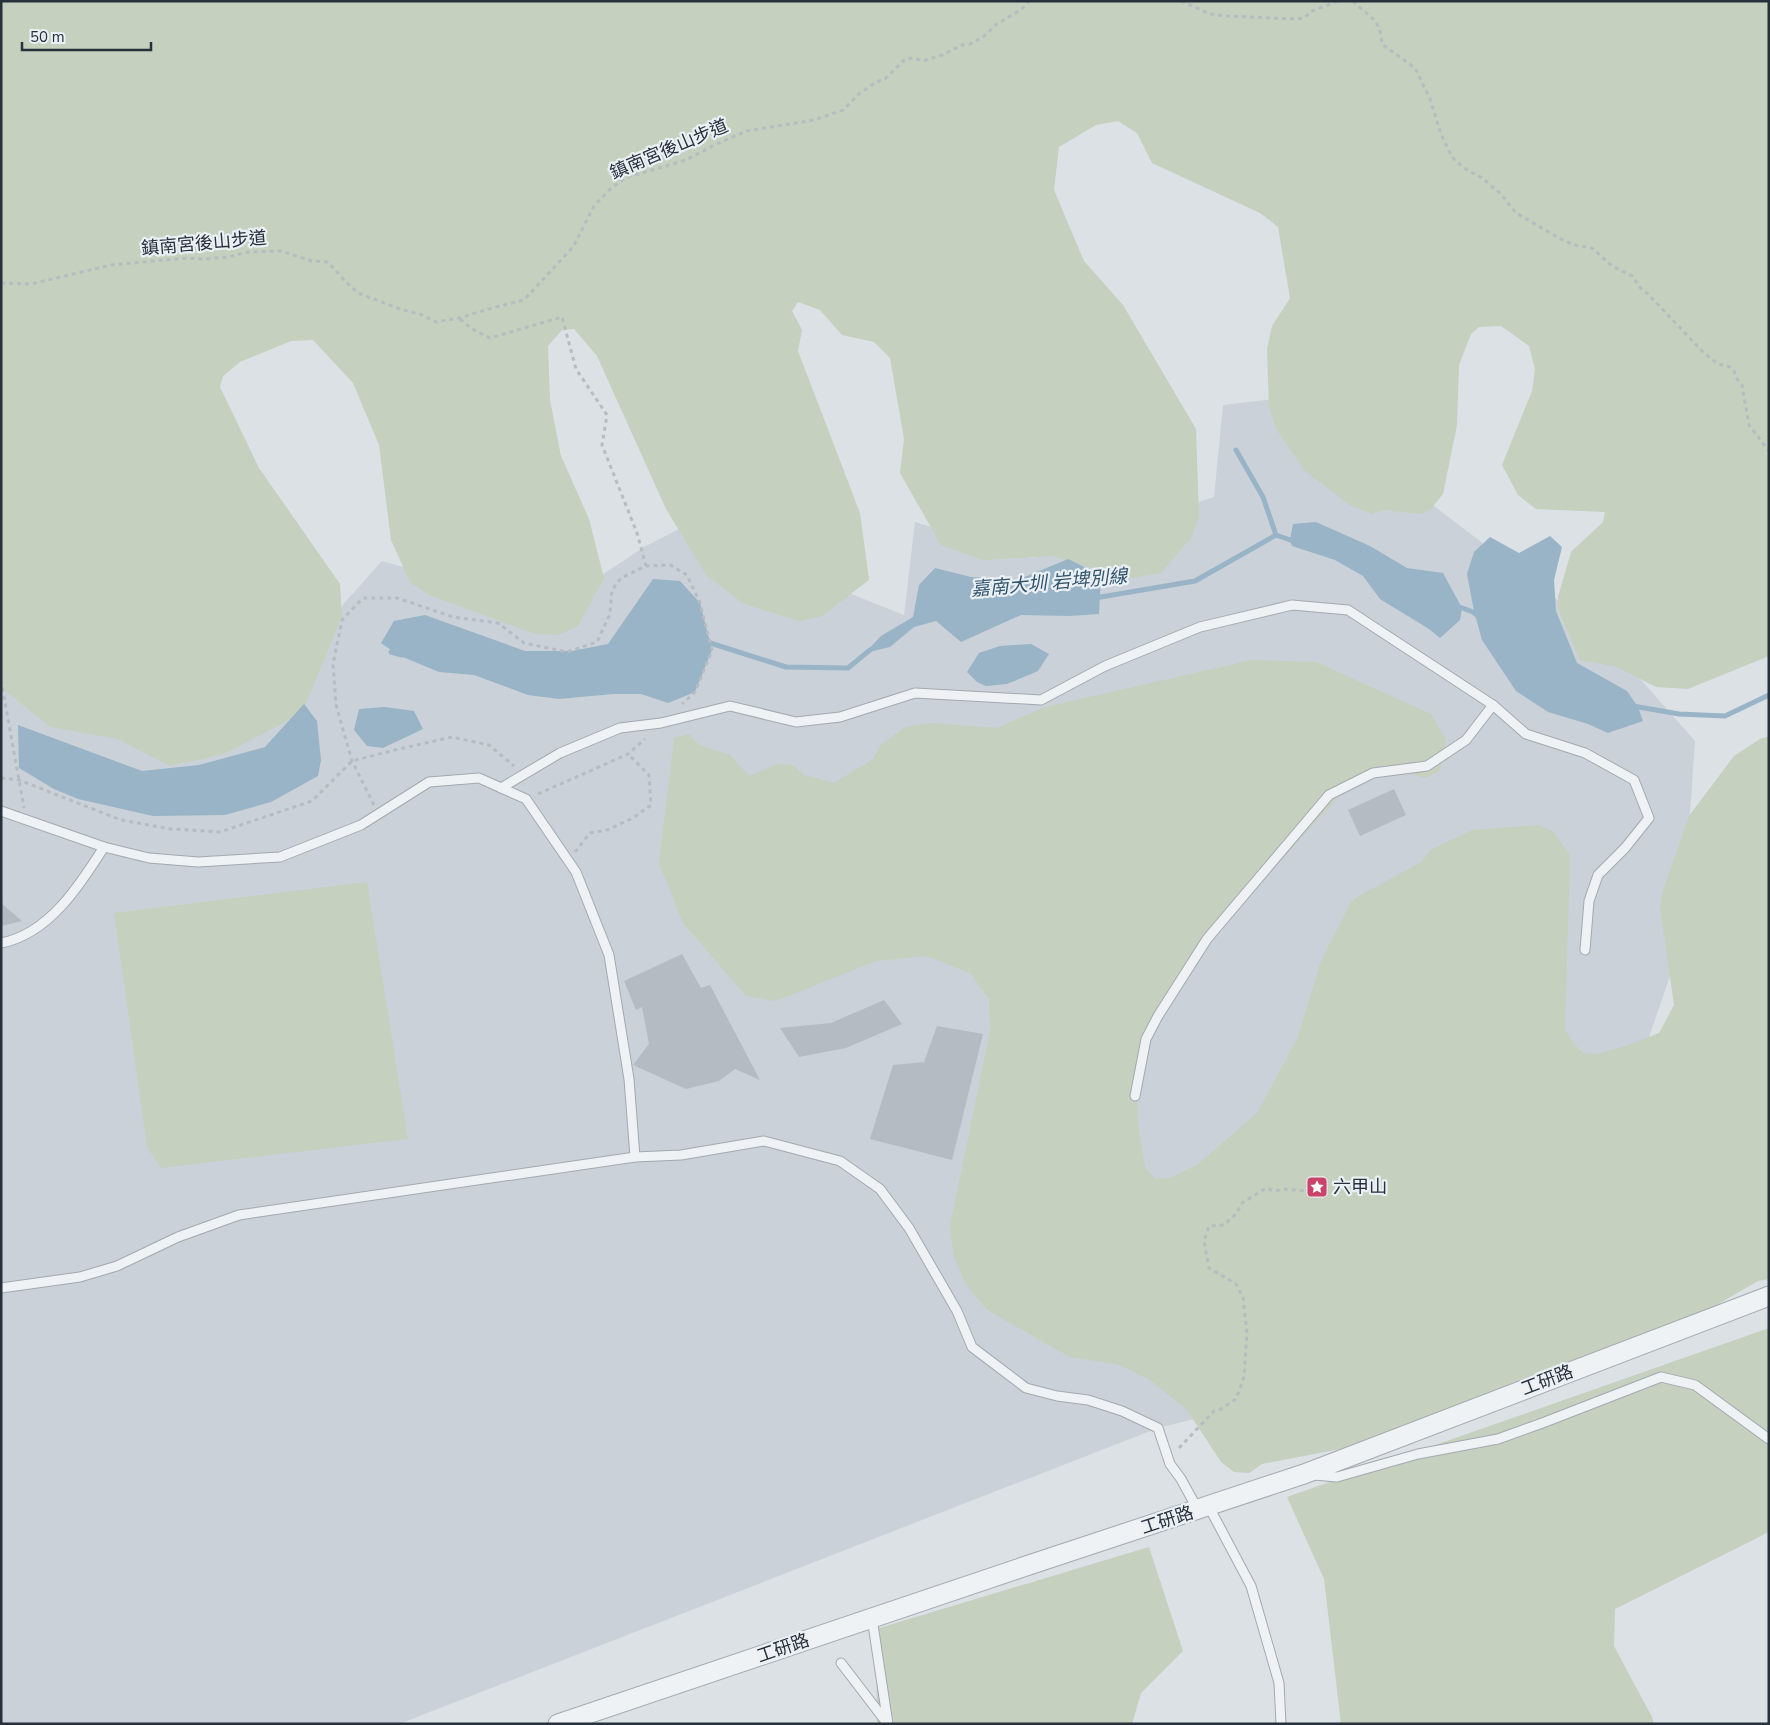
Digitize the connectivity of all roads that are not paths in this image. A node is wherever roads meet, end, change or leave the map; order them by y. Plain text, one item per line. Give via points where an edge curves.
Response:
1 (1492, 705) junction
2 (501, 788) junction
3 (1, 811) edge
4 (104, 847) junction
5 (1, 943) edge
6 (1585, 950) dead end
7 (1135, 1096) dead end
8 (635, 1157) junction
9 (1, 1288) edge
10 (1769, 1296) edge
11 (1769, 1439) edge
12 (1304, 1474) junction
13 (1203, 1509) junction
14 (872, 1618) junction
15 (841, 1663) dead end
16 (562, 1723) edge
17 (887, 1724) edge
18 (1281, 1724) edge

1 - 2 lane via 1348,610 1292,605 1200,627 1105,666 1041,700 915,693 840,717 796,722 730,706 661,723 620,728 560,753
1 - 6 lane via 1526,734 1585,753 1634,780 1646,810 1648,818 1598,875 1589,901
1 - 7 lane via 1466,740 1427,766 1373,773 1329,795 1207,939 1146,1039
2 - 4 lane via 479,778 429,782 362,825 280,857 198,862 149,858
2 - 8 lane via 526,799 576,872 609,955 629,1079
3 - 4 lane
4 - 5 lane via 85,878 45,923
8 - 9 lane via 240,1215 178,1237 117,1266 80,1277
8 - 13 lane via 681,1155 764,1141 840,1161 880,1189 909,1228 957,1311 972,1347 1026,1388 1088,1400 1158,1428 1170,1464
10 - 12 street, 工研路
11 - 12 lane via 1695,1385 1661,1377 1498,1439 1418,1454 1337,1477
12 - 13 street, 工研路
13 - 14 street, 工研路
13 - 18 lane via 1251,1586 1279,1683
14 - 16 street, 工研路
14 - 17 lane
15 - 17 lane

